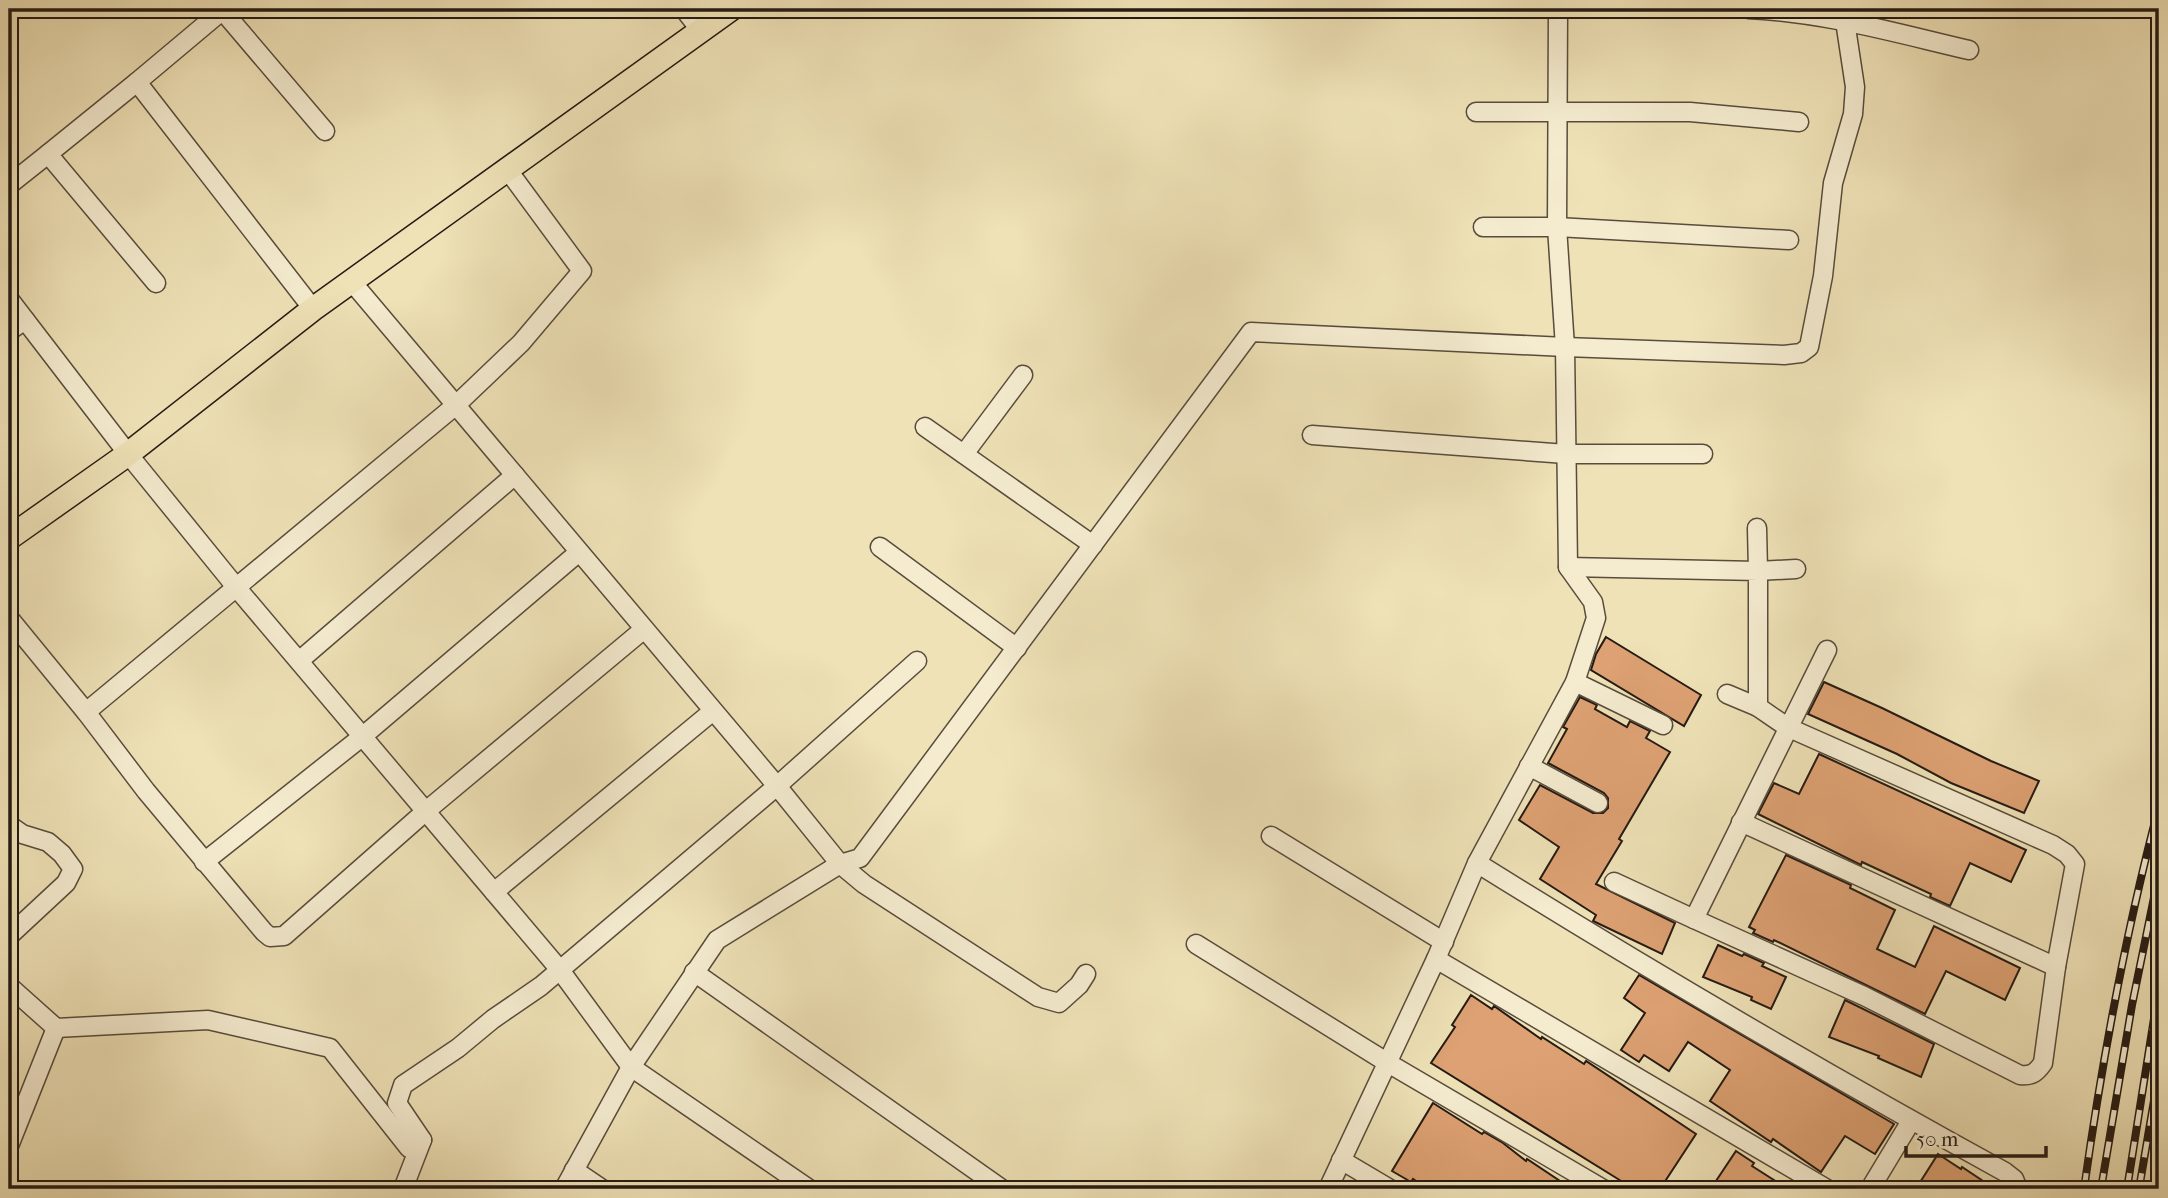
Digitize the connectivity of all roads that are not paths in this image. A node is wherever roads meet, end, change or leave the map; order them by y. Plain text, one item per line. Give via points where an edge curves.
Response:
1 (223, 9) edge
2 (684, 9) edge
3 (731, 9) edge
4 (1558, 9) edge
5 (1748, 9) edge
6 (1845, 21) junction
7 (701, 31) junction
8 (1969, 50) dead end
9 (137, 82) junction
10 (1476, 112) dead end
11 (1558, 112) junction
12 (1799, 122) dead end
13 (326, 131) dead end
14 (48, 154) junction
15 (507, 169) junction
16 (9, 185) edge
17 (1483, 227) dead end
18 (1557, 227) junction
19 (1789, 240) dead end
20 (352, 282) junction
21 (156, 283) dead end
22 (9, 299) edge
23 (313, 309) junction
24 (24, 320) junction
25 (9, 331) edge
26 (1565, 347) junction
27 (1023, 375) dead end
28 (456, 405) junction
29 (925, 427) dead end
30 (1312, 435) dead end
31 (1703, 453) dead end
32 (128, 454) junction
33 (964, 454) junction
34 (1566, 454) junction
35 (515, 475) junction
36 (1757, 528) dead end
37 (9, 538) edge
38 (1093, 545) junction
39 (880, 547) dead end
40 (579, 552) junction
41 (1568, 567) junction
42 (1796, 569) dead end
43 (1758, 571) junction
44 (236, 587) junction
45 (9, 618) edge
46 (643, 630) junction
47 (1017, 648) junction
48 (1827, 650) dead end
49 (299, 661) junction
50 (918, 661) dead end
51 (1575, 682) junction
52 (1727, 694) dead end
53 (1758, 707) junction
54 (713, 711) junction
55 (86, 712) junction
56 (1663, 725) dead end
57 (1787, 727) junction
58 (363, 736) junction
59 (1530, 766) junction
60 (777, 786) junction
61 (1598, 803) dead end
62 (426, 811) junction
63 (1741, 822) junction
64 (9, 825) edge
65 (1271, 836) dead end
66 (204, 862) junction
67 (1478, 863) junction
68 (840, 864) junction
69 (1614, 882) dead end
70 (494, 892) junction
71 (1694, 919) junction
72 (9, 936) edge
73 (1444, 942) junction
74 (1196, 944) dead end
75 (1437, 959) junction
76 (2056, 967) junction
77 (559, 970) junction
78 (694, 972) junction
79 (1086, 974) dead end
80 (9, 986) edge
81 (56, 1028) junction
82 (1388, 1063) junction
83 (632, 1067) junction
84 (1911, 1121) junction
85 (422, 1140) junction
86 (9, 1146) edge
87 (1341, 1160) junction
88 (574, 1170) junction
89 (407, 1189) edge
90 (564, 1189) edge
91 (602, 1189) edge
92 (809, 1189) edge
93 (1002, 1189) edge
94 (1328, 1189) edge
95 (1390, 1189) edge
96 (1603, 1189) edge
97 (1827, 1189) edge
98 (1870, 1189) edge
99 (2018, 1189) edge

1 - 9 street
1 - 13 street
2 - 7 street
3 - 7 main road
4 - 11 street
5 - 6 street
6 - 8 street
6 - 26 street via 1855,87 1853,114 1833,183 1823,276 1809,347 1784,355
7 - 15 main road
9 - 14 street
9 - 23 street
10 - 11 street
11 - 12 street via 1690,112
11 - 18 street
14 - 16 street
14 - 21 street
15 - 20 main road
15 - 28 street via 582,271 521,343
17 - 18 street
18 - 19 street
18 - 26 street
20 - 23 main road
20 - 28 street
22 - 24 street
23 - 32 main road
24 - 25 street
24 - 32 street
26 - 34 street
26 - 38 street via 1251,332
27 - 33 street
28 - 35 street
28 - 44 street
29 - 33 street
30 - 34 street
31 - 34 street
32 - 37 main road
32 - 44 street
33 - 38 street
34 - 41 street
35 - 40 street
35 - 49 street
36 - 43 street
38 - 47 street
39 - 47 street
40 - 46 street
40 - 58 street
41 - 43 street
41 - 51 street via 1593,601 1596,618
42 - 43 street
43 - 53 street
44 - 49 street
44 - 55 street
45 - 55 street
46 - 54 street
46 - 62 street
47 - 68 street via 860,858
48 - 57 street
49 - 58 street
50 - 60 street
51 - 56 street
51 - 59 street
52 - 53 street
53 - 57 street
54 - 60 street
54 - 70 street
55 - 66 street
57 - 63 street
57 - 76 street via 2067,854 2075,864
58 - 62 street
58 - 66 street
59 - 61 street
59 - 67 street
60 - 68 street
60 - 77 street
62 - 66 street via 284,936 264,932
62 - 70 street
63 - 71 street
63 - 76 street
64 - 72 street via 48,842 73,869 66,883
65 - 73 street
67 - 73 street
67 - 84 street
68 - 78 street via 717,940
68 - 79 street via 1038,997 1059,1003
69 - 71 street
70 - 77 street
71 - 76 street via 1864,996 2020,1075 2037,1073 2043,1063
73 - 75 street
74 - 82 street
75 - 82 street
75 - 97 street
77 - 83 street
77 - 85 street via 403,1085 397,1103
78 - 83 street
78 - 93 street
80 - 81 street
81 - 85 street via 208,1020 330,1048 409,1148
81 - 86 street
82 - 87 street
82 - 96 street
83 - 88 street
83 - 92 street
84 - 98 street
84 - 99 street via 2005,1172
85 - 89 street
87 - 94 street
87 - 95 street
88 - 90 street
88 - 91 street

